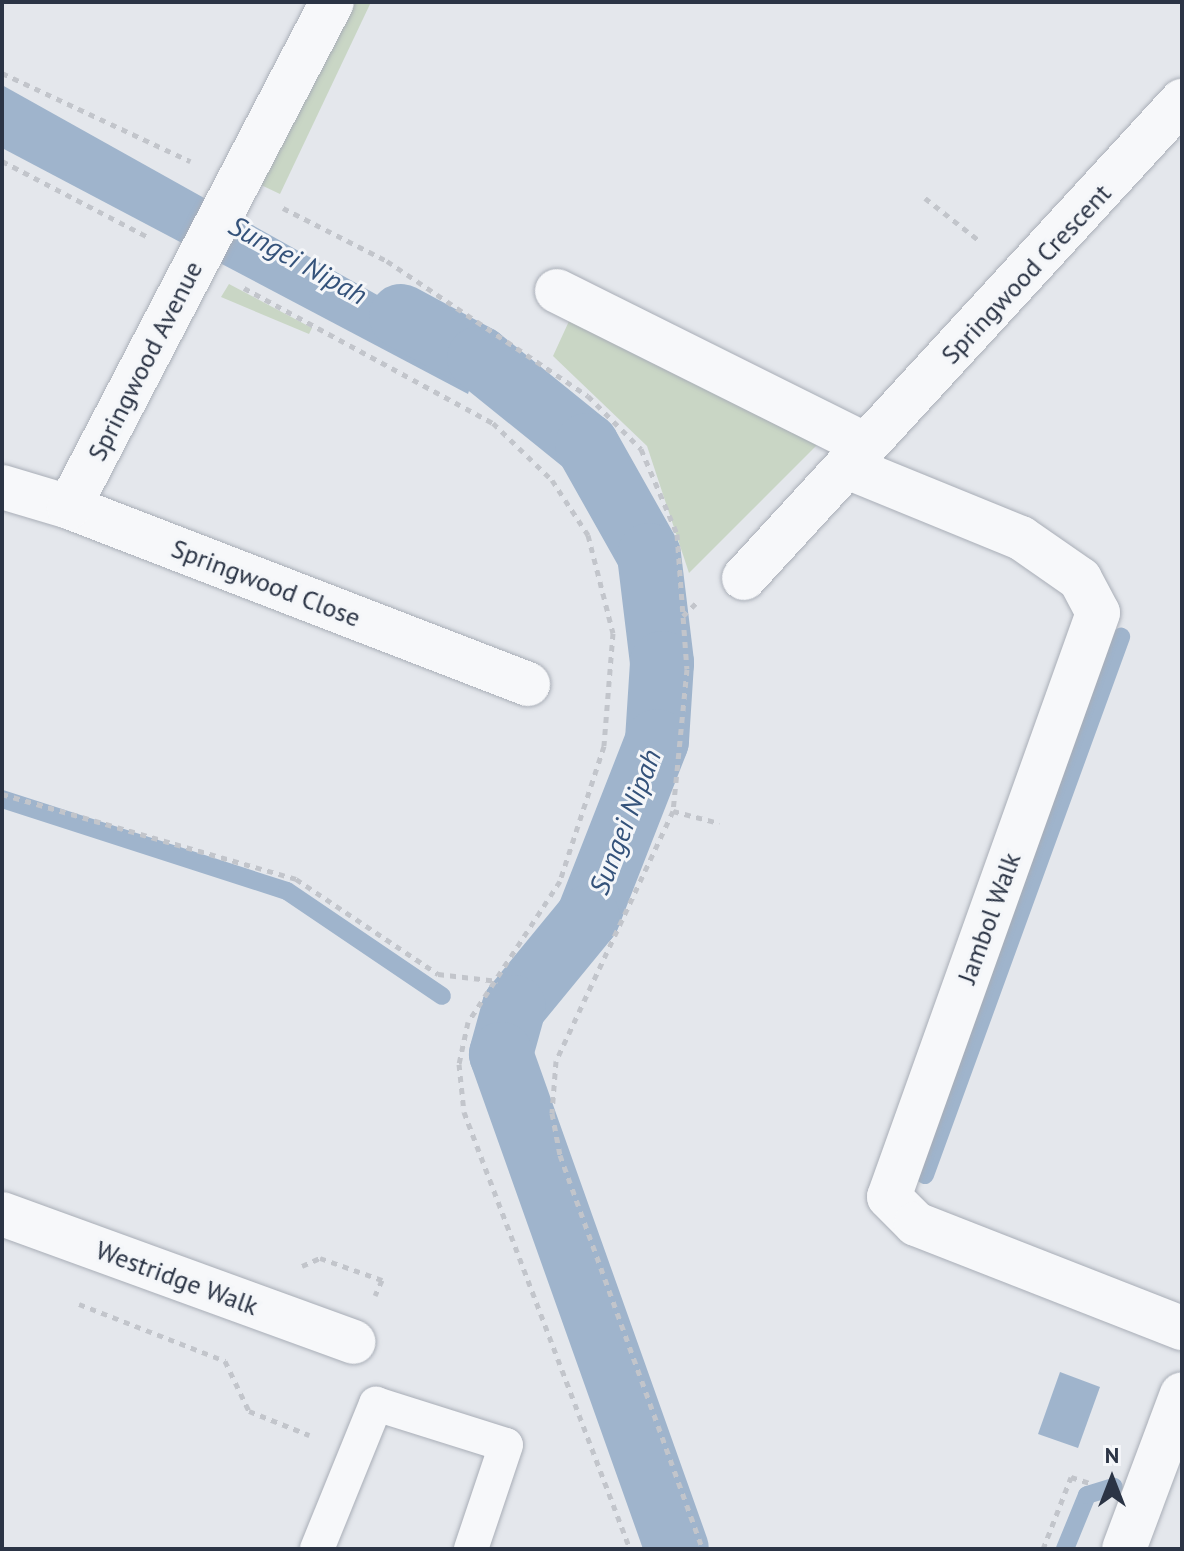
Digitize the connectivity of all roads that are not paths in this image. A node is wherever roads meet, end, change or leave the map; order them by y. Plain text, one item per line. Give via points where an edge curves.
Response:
1 (332, 2) edge
2 (1182, 101) edge
3 (557, 291) dead end
4 (857, 456) junction
5 (2, 487) edge
6 (69, 507) junction
7 (744, 578) dead end
8 (528, 684) dead end
9 (2, 1214) edge
10 (1182, 1328) edge
11 (353, 1342) dead end
12 (1182, 1394) edge
13 (317, 1549) edge
14 (471, 1549) edge
15 (1124, 1549) edge

1 - 6 street, Springwood Avenue
2 - 4 street, Springwood Crescent
3 - 4 street
4 - 7 street, Springwood Crescent
4 - 10 street, Jambol Walk via 1021,538 1080,579 1098,613 889,1197 916,1224
5 - 6 street, Springwood Close
6 - 8 street, Springwood Close
9 - 11 street, Westridge Walk
12 - 15 street
13 - 14 lane via 376,1404 506,1445

